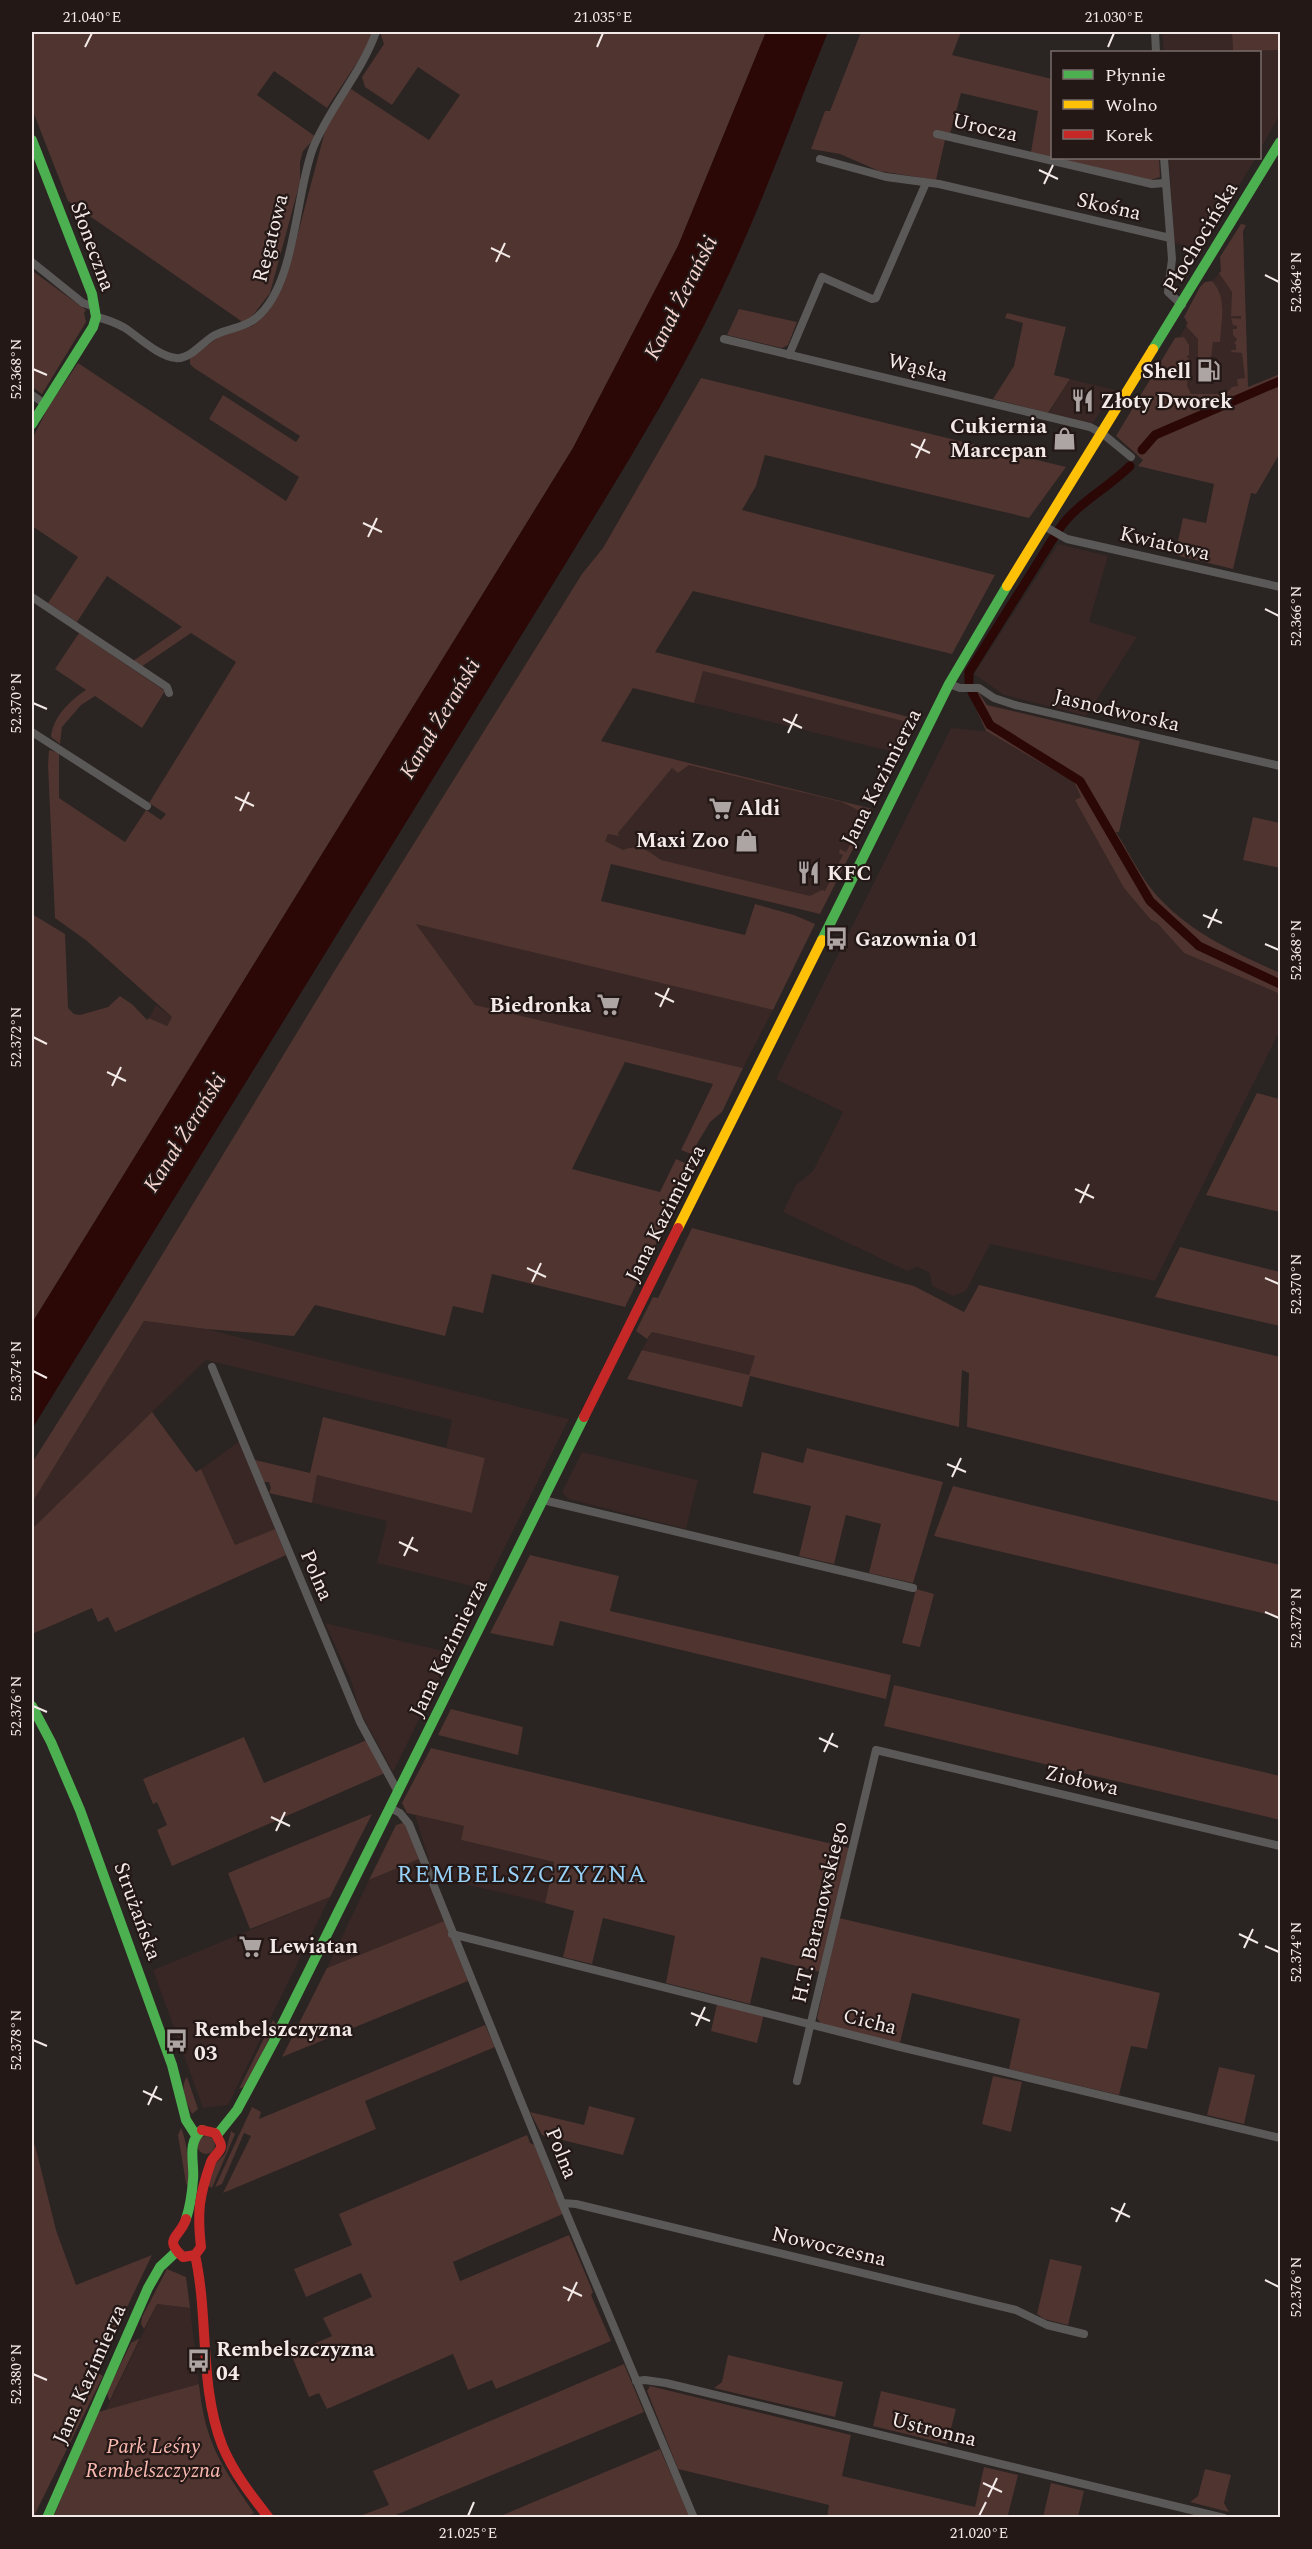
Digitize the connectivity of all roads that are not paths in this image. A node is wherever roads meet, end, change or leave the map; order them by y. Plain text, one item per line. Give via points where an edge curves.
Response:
1 (376, 32) edge
2 (1155, 32) edge
3 (1156, 51) edge
4 (937, 134) dead end
5 (32, 140) edge
6 (1281, 142) edge
7 (820, 159) dead end
8 (1164, 159) edge
9 (926, 183) junction
10 (1166, 183) junction
11 (1170, 238) junction
12 (32, 262) edge
13 (1182, 305) junction
14 (95, 312) junction
15 (1172, 321) joint
16 (724, 339) dead end
17 (789, 354) junction
18 (32, 394) edge
19 (45, 405) junction
20 (32, 424) edge
21 (1103, 434) junction
22 (1131, 457) dead end
23 (1044, 526) junction
24 (1281, 587) edge
25 (32, 597) edge
26 (949, 684) junction
27 (169, 693) dead end
28 (32, 732) edge
29 (1281, 766) edge
30 (147, 806) dead end
31 (212, 1367) dead end
32 (543, 1500) junction
33 (913, 1588) dead end
34 (32, 1706) edge
35 (876, 1750) joint
36 (399, 1792) junction
37 (390, 1808) junction
38 (1281, 1846) edge
39 (452, 1934) junction
40 (811, 2025) junction
41 (797, 2081) dead end
42 (195, 2134) junction
43 (217, 2134) junction
44 (1281, 2138) edge
45 (193, 2152) junction
46 (212, 2157) junction
47 (562, 2203) junction
48 (182, 2229) junction
49 (197, 2233) junction
50 (176, 2252) junction
51 (195, 2255) junction
52 (1084, 2334) dead end
53 (636, 2381) junction
54 (47, 2517) edge
55 (269, 2517) edge
56 (694, 2517) edge
57 (1224, 2517) edge

1 - 14 street, Regatowa via 313,148 285,269 262,313 243,327 217,334 189,355 177,358
2 - 3 street
4 - 10 street, Urocza via 1152,184
5 - 14 main road, Słoneczna via 89,284
6 - 13 main road, Płochocińska
7 - 9 street, Skośna
8 - 10 street, Skośna
9 - 11 street, Skośna
9 - 17 street via 876,298 822,277
10 - 11 street, Skośna
11 - 13 street via 1172,267 1168,292
12 - 14 street
13 - 15 main road, Płochocińska
14 - 19 main road, Słoneczna via 88,337
15 - 21 main road, Jana Kazimierza
16 - 17 street, Wąska
17 - 21 street, Wąska via 1090,427
18 - 19 street
19 - 20 main road, Słoneczna
21 - 22 street, Wąska
21 - 23 main road, Jana Kazimierza
23 - 24 street, Kwiatowa via 1067,539
23 - 26 main road, Jana Kazimierza
25 - 27 street via 167,687
26 - 29 street, Jasnodworska via 979,688 1015,705
26 - 32 main road, Jana Kazimierza
28 - 30 street
31 - 36 street, Polna via 360,1722
32 - 33 street
32 - 36 main road, Jana Kazimierza
34 - 42 main road, Strużańska via 80,1810 172,2065 186,2120
35 - 38 street, Ziołowa
35 - 40 street, H.T. Baranowskiego
36 - 37 main road, Jana Kazimierza
37 - 39 street, Polna via 409,1824
37 - 43 main road, Jana Kazimierza via 253,2081 233,2118
39 - 40 street, Cicha
39 - 47 street, Polna
40 - 41 street, H.T. Baranowskiego
40 - 44 street, Cicha
42 - 43 main road via 207,2130
42 - 45 main road
43 - 46 main road via 220,2150
45 - 46 main road via 203,2158
45 - 48 main road via 194,2180
46 - 49 main road via 202,2189
47 - 52 street, Nowoczesna via 1016,2310 1047,2325
47 - 53 street, Polna
48 - 49 main road
48 - 50 main road via 172,2241
49 - 51 main road via 201,2247
50 - 51 main road via 183,2257
50 - 54 main road, Jana Kazimierza via 163,2262 152,2283
51 - 55 main road via 219,2436 245,2488
53 - 56 street, Polna
53 - 57 street, Ustronna via 666,2383

